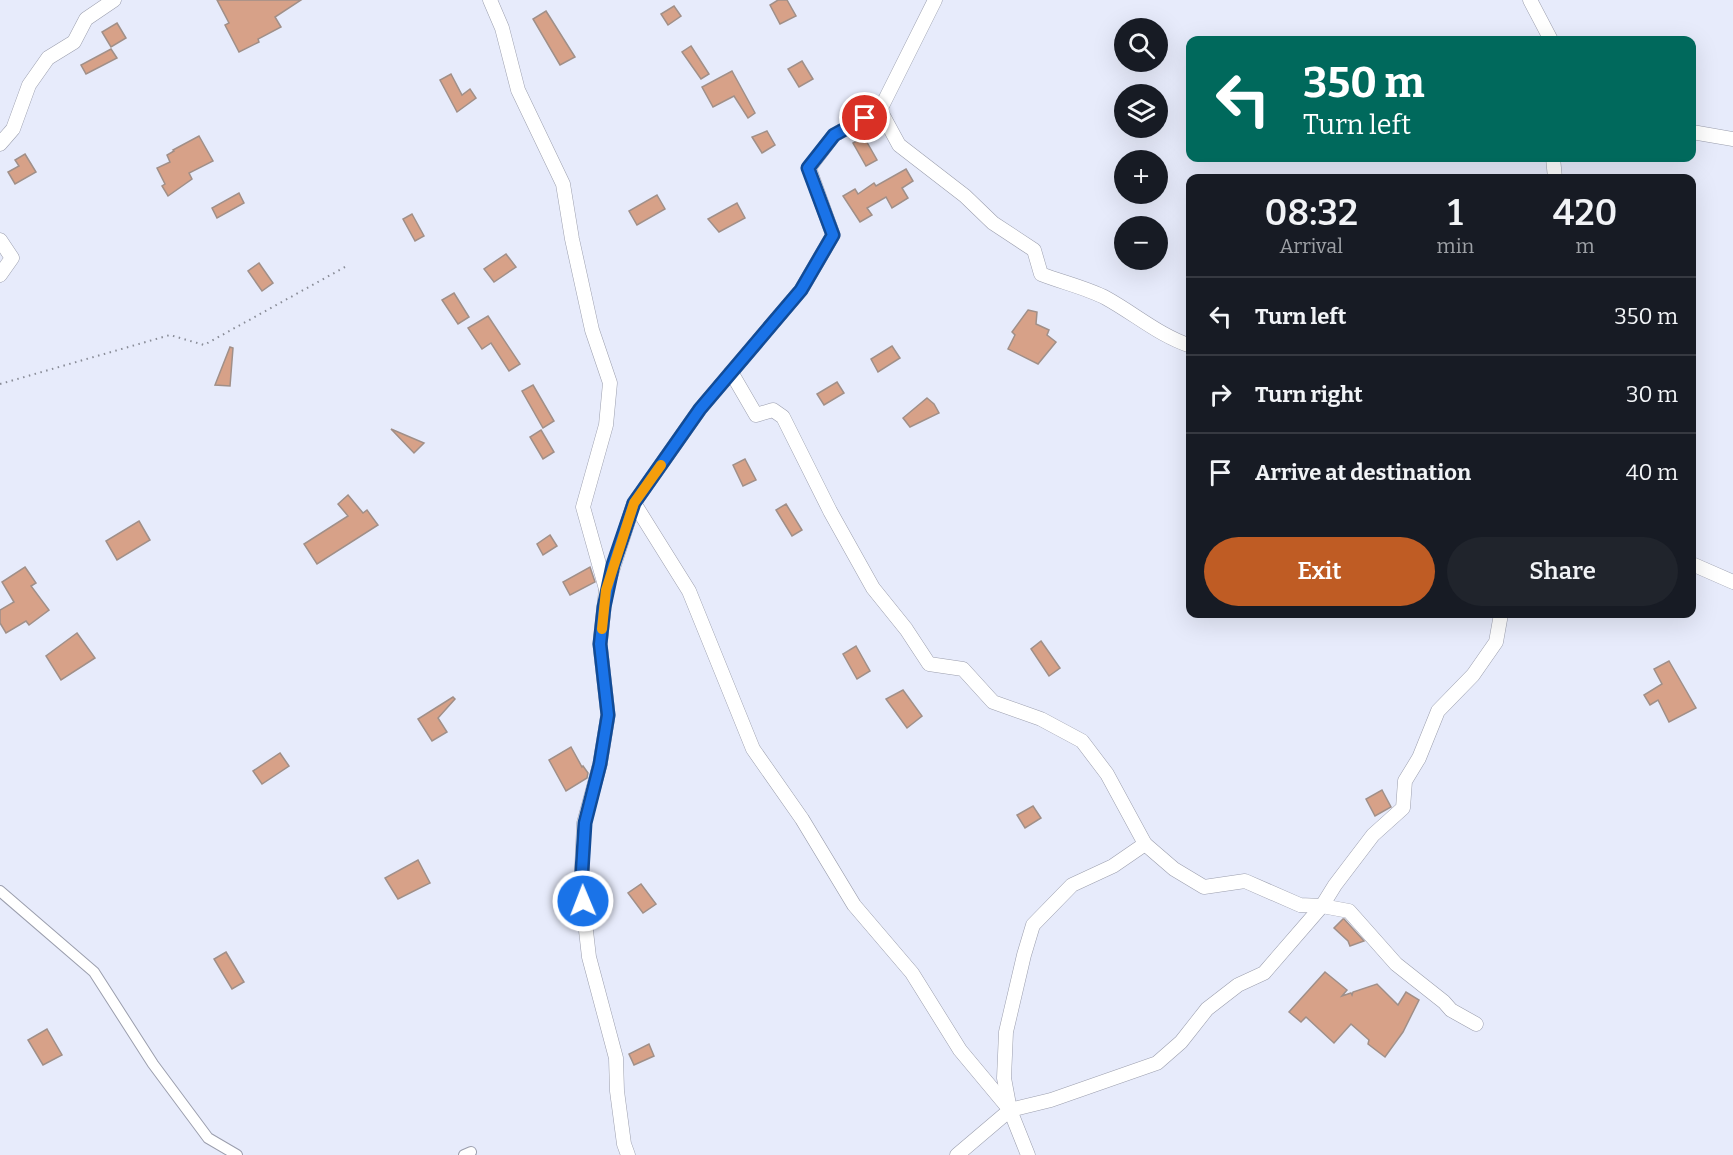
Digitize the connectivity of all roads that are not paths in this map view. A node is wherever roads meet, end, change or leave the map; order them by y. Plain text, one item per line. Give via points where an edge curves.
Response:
1 (114, 0) edge
2 (490, 0) edge
3 (935, 0) edge
4 (1530, 0) edge
5 (1549, 36) edge
6 (880, 110) junction
7 (1696, 133) edge
8 (1733, 139) edge
9 (0, 144) edge
10 (0, 240) edge
11 (0, 276) edge
12 (1186, 344) edge
13 (731, 372) junction
14 (634, 503) junction
15 (1696, 566) edge
16 (1733, 582) edge
17 (606, 590) junction
18 (1500, 618) edge
19 (1145, 844) junction
20 (0, 891) edge
21 (1323, 906) junction
22 (1476, 1024) dead end
23 (1010, 1110) junction
24 (237, 1155) edge
25 (628, 1155) edge
26 (957, 1155) edge
27 (1028, 1155) edge

1 - 9 street via 86,19 74,42 48,58 28,85 13,129
2 - 17 street via 502,28 518,90 563,184 592,330 610,383 606,425 583,507
3 - 6 street
4 - 5 street
6 - 12 street via 898,146 965,196 993,223 1034,250 1041,274 1105,298
6 - 13 street via 834,135 808,168 833,235 801,290
7 - 8 street
10 - 11 street via 12,258
13 - 14 street
13 - 19 street via 756,415 773,410 783,417 873,588 929,664 963,669 993,702 1041,719 1082,741 1107,774
14 - 17 street
14 - 23 street via 689,591 753,749 802,819 854,905 912,973 960,1050
15 - 16 street
17 - 25 street via 600,644 608,715 585,823 581,887 589,957 616,1058 617,1091
18 - 21 street via 1496,642 1473,675 1438,711 1405,781 1403,808 1373,835
19 - 21 street via 1174,869 1204,887 1245,881 1300,905
19 - 23 street via 1113,866 1072,885 1033,925 1006,1032 1004,1078
20 - 24 street via 94,972 153,1064 208,1138
21 - 22 street via 1349,911 1396,964 1451,1010
21 - 23 street via 1264,973 1238,985 1207,1009 1157,1064
23 - 26 street
23 - 27 street

